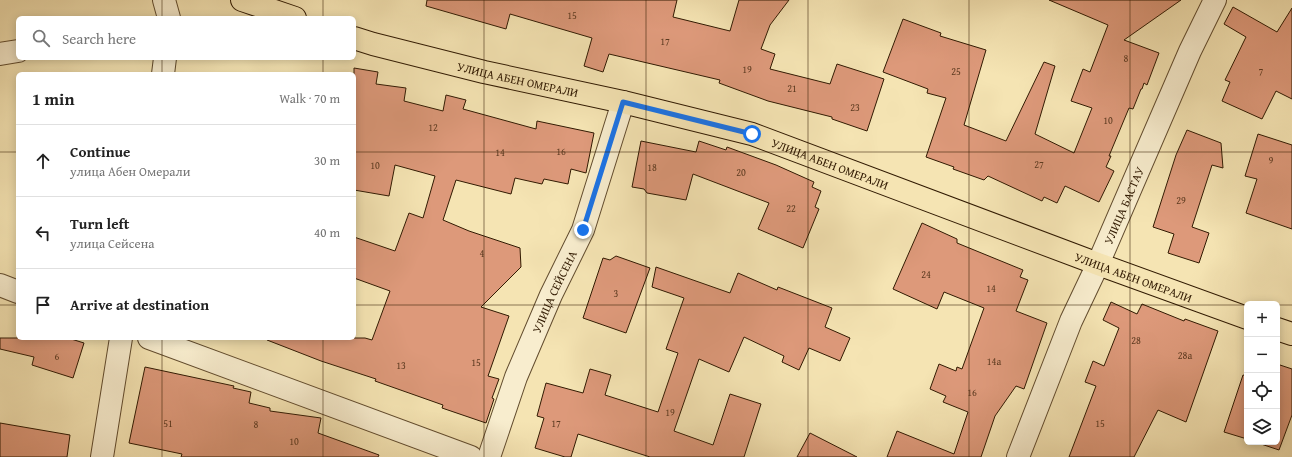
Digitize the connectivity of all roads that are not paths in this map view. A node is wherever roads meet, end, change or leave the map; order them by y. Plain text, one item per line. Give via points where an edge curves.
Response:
1 (164, 0) edge
2 (242, 0) edge
3 (1215, 0) edge
4 (168, 16) edge
5 (289, 16) edge
6 (356, 39) edge
7 (16, 51) edge
8 (0, 54) edge
9 (165, 60) edge
10 (163, 72) edge
11 (623, 102) junction
12 (1098, 264) junction
13 (0, 285) edge
14 (16, 291) edge
15 (1244, 317) edge
16 (1280, 330) edge
17 (1292, 334) edge
18 (121, 340) edge
19 (154, 340) edge
20 (102, 457) edge
21 (471, 457) edge
22 (489, 457) edge
23 (1018, 457) edge

1 - 4 street
2 - 5 main road
3 - 12 street, УЛИЦА БАСТАУ via 1190,51
6 - 11 main road, УЛИЦА АБЕН ОМЕРАЛИ via 484,72
7 - 8 street
9 - 10 street
11 - 12 main road, УЛИЦА АБЕН ОМЕРАЛИ via 752,134
11 - 22 street, УЛИЦА СЕЙСЕНА via 583,230 551,295 516,377
12 - 15 main road, УЛИЦА АБЕН ОМЕРАЛИ
12 - 23 street, УЛИЦА БАСТАУ via 1070,321
13 - 14 street
16 - 17 main road
18 - 20 street
19 - 21 street

